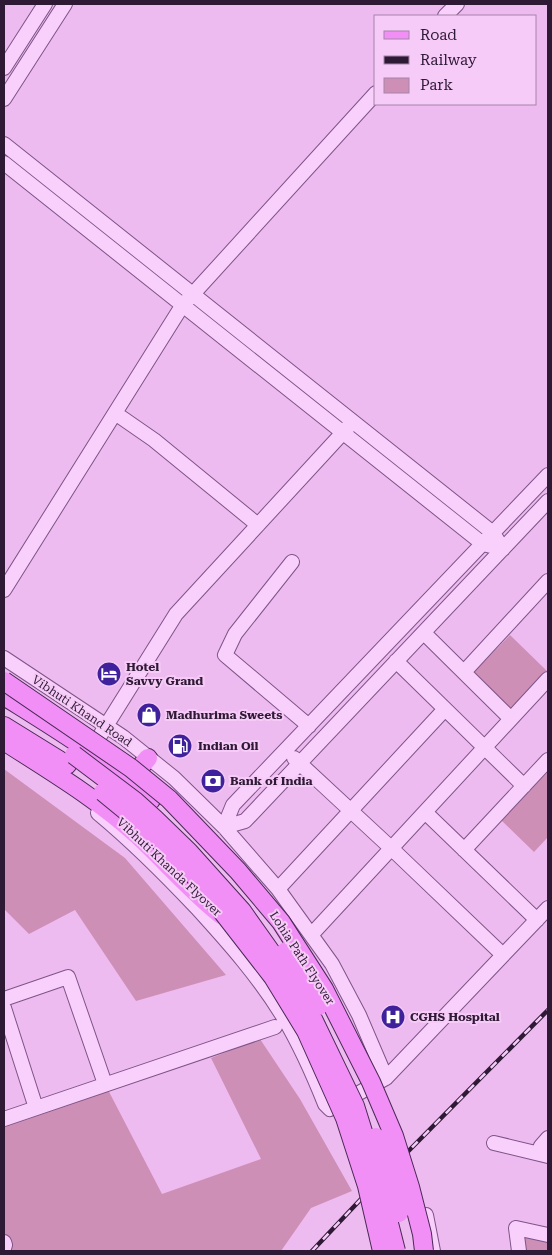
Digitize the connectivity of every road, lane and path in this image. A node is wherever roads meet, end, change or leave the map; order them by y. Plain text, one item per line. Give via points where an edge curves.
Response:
1 (45, 4) edge
2 (65, 4) edge
3 (457, 4) edge
4 (446, 15) edge
5 (4, 68) edge
6 (374, 95) edge
7 (4, 100) edge
8 (4, 144) edge
9 (4, 163) edge
10 (193, 294) junction
11 (182, 306) junction
12 (283, 386) junction
13 (308, 386) junction
14 (115, 413) junction
15 (352, 422) junction
16 (342, 433) junction
17 (548, 474) edge
18 (548, 501) edge
19 (258, 525) junction
20 (493, 533) junction
21 (482, 544) junction
22 (503, 549) junction
23 (292, 562) dead end
24 (548, 582) edge
25 (4, 590) edge
26 (424, 633) junction
27 (4, 658) edge
28 (396, 662) junction
29 (464, 672) junction
30 (548, 679) edge
31 (4, 681) edge
32 (4, 696) edge
33 (446, 709) junction
34 (4, 710) edge
35 (511, 719) junction
36 (106, 724) junction
37 (4, 726) edge
38 (309, 726) junction
39 (4, 740) edge
40 (485, 748) junction
41 (4, 750) edge
42 (286, 750) junction
43 (77, 757) junction
44 (148, 758) junction
45 (548, 760) edge
46 (300, 764) junction
47 (129, 780) junction
48 (524, 786) junction
49 (351, 812) junction
50 (425, 812) junction
51 (224, 827) junction
52 (391, 848) junction
53 (464, 850) junction
54 (278, 889) junction
55 (548, 908) edge
56 (537, 920) junction
57 (235, 927) junction
58 (312, 934) junction
59 (503, 955) junction
60 (4, 999) edge
61 (4, 1008) edge
62 (275, 1027) dead end
63 (386, 1078) junction
64 (105, 1084) junction
65 (36, 1108) junction
66 (4, 1119) edge
67 (548, 1138) edge
68 (494, 1142) dead end
69 (543, 1155) edge
70 (426, 1215) dead end
71 (548, 1235) edge
72 (4, 1242) edge
73 (4, 1248) edge
74 (382, 1251) edge
75 (396, 1251) edge
76 (408, 1251) edge
77 (424, 1251) edge
78 (433, 1251) edge
79 (519, 1251) edge

1 - 5 street
2 - 7 street
3 - 4 street
6 - 10 street
8 - 10 street
9 - 11 street
10 - 11 street
10 - 13 street
11 - 12 street
11 - 14 street
12 - 13 street
12 - 16 street
13 - 15 street
14 - 19 street via 154,440
14 - 25 street
15 - 16 street
15 - 20 street
16 - 19 street
16 - 21 street
17 - 20 street
18 - 22 street
19 - 36 street via 176,614
20 - 21 street
20 - 22 street
21 - 22 street
21 - 38 street
22 - 26 street
23 - 38 street via 235,634 225,655
24 - 29 street
26 - 28 street
26 - 29 street
27 - 36 street, Vibhuti Khand Road
28 - 33 street
28 - 46 street
29 - 35 street
30 - 35 street
31 - 77 main road, Lohia Path Flyover, bridge via 131,768 169,799 238,871 281,922 324,989 371,1082 405,1170
32 - 43 main road, Lohia Path Flyover
33 - 40 street
33 - 49 street
34 - 43 main road, Lohia Path Flyover
35 - 40 street
36 - 43 street
36 - 44 street, Vibhuti Khand Road
37 - 43 main road, Lohia Path Flyover
38 - 42 street
39 - 57 main road, Vibhuti Khanda Flyover, bridge via 103,808
40 - 48 street
40 - 50 street
41 - 63 street via 86,804 142,851 229,943 284,1017 330,1109
42 - 46 street
42 - 51 street via 233,805
43 - 47 main road, Lohia Path Flyover
43 - 57 main road, Lohia Path Flyover, bridge via 91,782 142,824 193,874
43 - 75 main road, Lohia Path Flyover, bridge via 148,813 189,852 242,911 272,952 313,1019 355,1106
44 - 47 main road
44 - 51 street, Vibhuti Khand Road via 174,778
45 - 48 street
46 - 49 street
46 - 51 street via 246,821
47 - 76 main road, Lohia Path Flyover, bridge via 200,846 254,907 287,953 325,1016 362,1095 388,1171
48 - 53 street
49 - 52 street
49 - 54 street
50 - 52 street
50 - 53 street
51 - 54 street, Vibhuti Khand Road
52 - 58 street
52 - 59 street
53 - 56 street
54 - 58 street, Vibhuti Khand Road
55 - 56 street
56 - 59 street
57 - 74 main road, Lohia Path Flyover, bridge via 273,977 306,1031 345,1118 367,1186
58 - 63 street, Vibhuti Khand Road via 359,1015
59 - 63 street
60 - 64 street via 68,978
61 - 65 street
62 - 64 street
64 - 65 street
65 - 66 street
67 - 69 street via 541,1146
68 - 69 street
70 - 78 street
71 - 79 street via 516,1228
72 - 73 street

